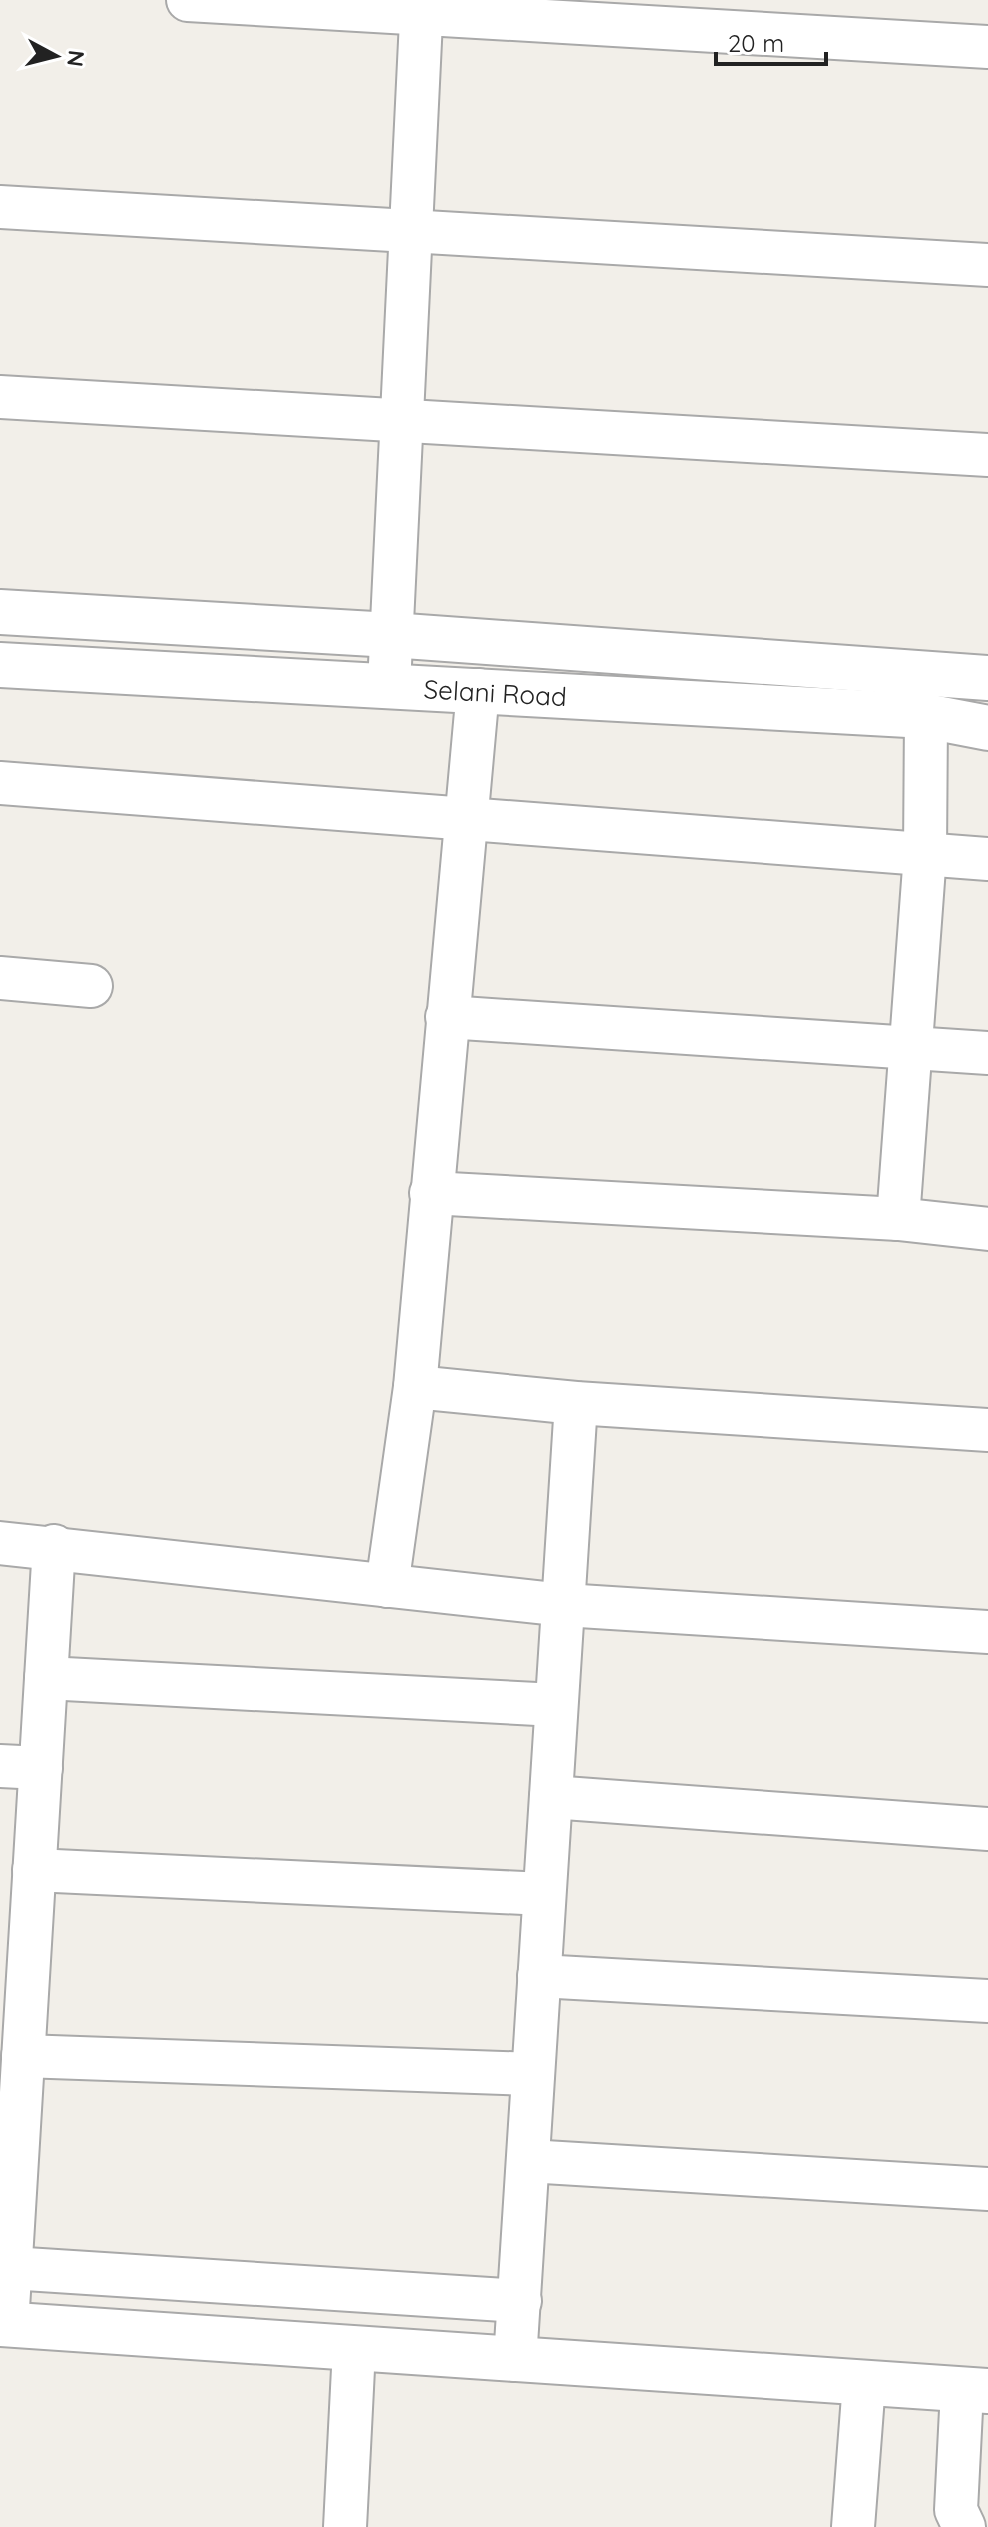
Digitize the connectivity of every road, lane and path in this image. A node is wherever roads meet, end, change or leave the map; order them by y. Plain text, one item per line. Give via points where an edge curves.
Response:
1 (188, 0) edge
2 (422, 7) edge
3 (554, 11) edge
4 (988, 47) edge
5 (0, 207) edge
6 (411, 231) junction
7 (988, 265) edge
8 (0, 397) edge
9 (401, 419) junction
10 (988, 455) edge
11 (0, 612) edge
12 (391, 635) junction
13 (0, 665) edge
14 (988, 678) edge
15 (389, 685) junction
16 (478, 690) junction
17 (926, 716) junction
18 (988, 728) edge
19 (0, 783) edge
20 (466, 819) junction
21 (925, 854) junction
22 (988, 859) edge
23 (0, 978) edge
24 (91, 986) dead end
25 (447, 1017) junction
26 (911, 1046) junction
27 (988, 1053) edge
28 (431, 1193) junction
29 (898, 1219) junction
30 (988, 1229) edge
31 (415, 1387) junction
32 (576, 1403) junction
33 (988, 1430) edge
34 (0, 1543) edge
35 (54, 1546) junction
36 (387, 1586) junction
37 (564, 1605) junction
38 (988, 1632) edge
39 (46, 1678) junction
40 (556, 1705) junction
41 (20, 1767) edge
42 (551, 1797) junction
43 (988, 1829) edge
44 (34, 1870) junction
45 (544, 1894) junction
46 (15, 1947) edge
47 (539, 1976) junction
48 (988, 2001) edge
49 (23, 2056) junction
50 (533, 2074) junction
51 (9, 2137) edge
52 (528, 2161) junction
53 (988, 2189) edge
54 (10, 2268) junction
55 (520, 2301) junction
56 (3, 2325) edge
57 (354, 2349) junction
58 (515, 2360) junction
59 (864, 2383) junction
60 (975, 2390) edge
61 (345, 2527) edge
62 (853, 2527) edge
63 (964, 2527) edge

1 - 2 street
2 - 3 street
2 - 6 street
3 - 4 street
5 - 6 street
6 - 7 street
6 - 9 street
8 - 9 street
9 - 10 street
9 - 12 street
11 - 12 street, Selani Road
12 - 14 street, Selani Road
12 - 15 street
13 - 15 street, Selani Road
15 - 16 street, Selani Road
16 - 17 street, Selani Road
16 - 20 street
17 - 18 street, Selani Road
17 - 21 street
19 - 20 street
20 - 21 street
20 - 25 street
21 - 22 street
21 - 26 street
23 - 24 street
25 - 26 street
25 - 28 street
26 - 27 street
26 - 29 street
28 - 29 street
28 - 31 street
29 - 30 street
31 - 32 street
31 - 36 street
32 - 33 street
32 - 37 street
34 - 35 street
35 - 36 street
35 - 39 street
36 - 37 street
37 - 38 street
37 - 40 street
39 - 40 street
39 - 41 street
40 - 42 street
41 - 44 street
42 - 43 street
42 - 45 street
44 - 45 street
44 - 46 street
45 - 47 street
46 - 49 street
47 - 48 street
47 - 50 street
49 - 50 street
49 - 51 street
50 - 52 street
51 - 54 street
52 - 53 street
52 - 55 street
54 - 55 street
54 - 56 street
55 - 58 street
56 - 57 street
57 - 58 street
57 - 61 street
58 - 59 street
59 - 60 street
59 - 62 street
60 - 63 street via 956,2510

